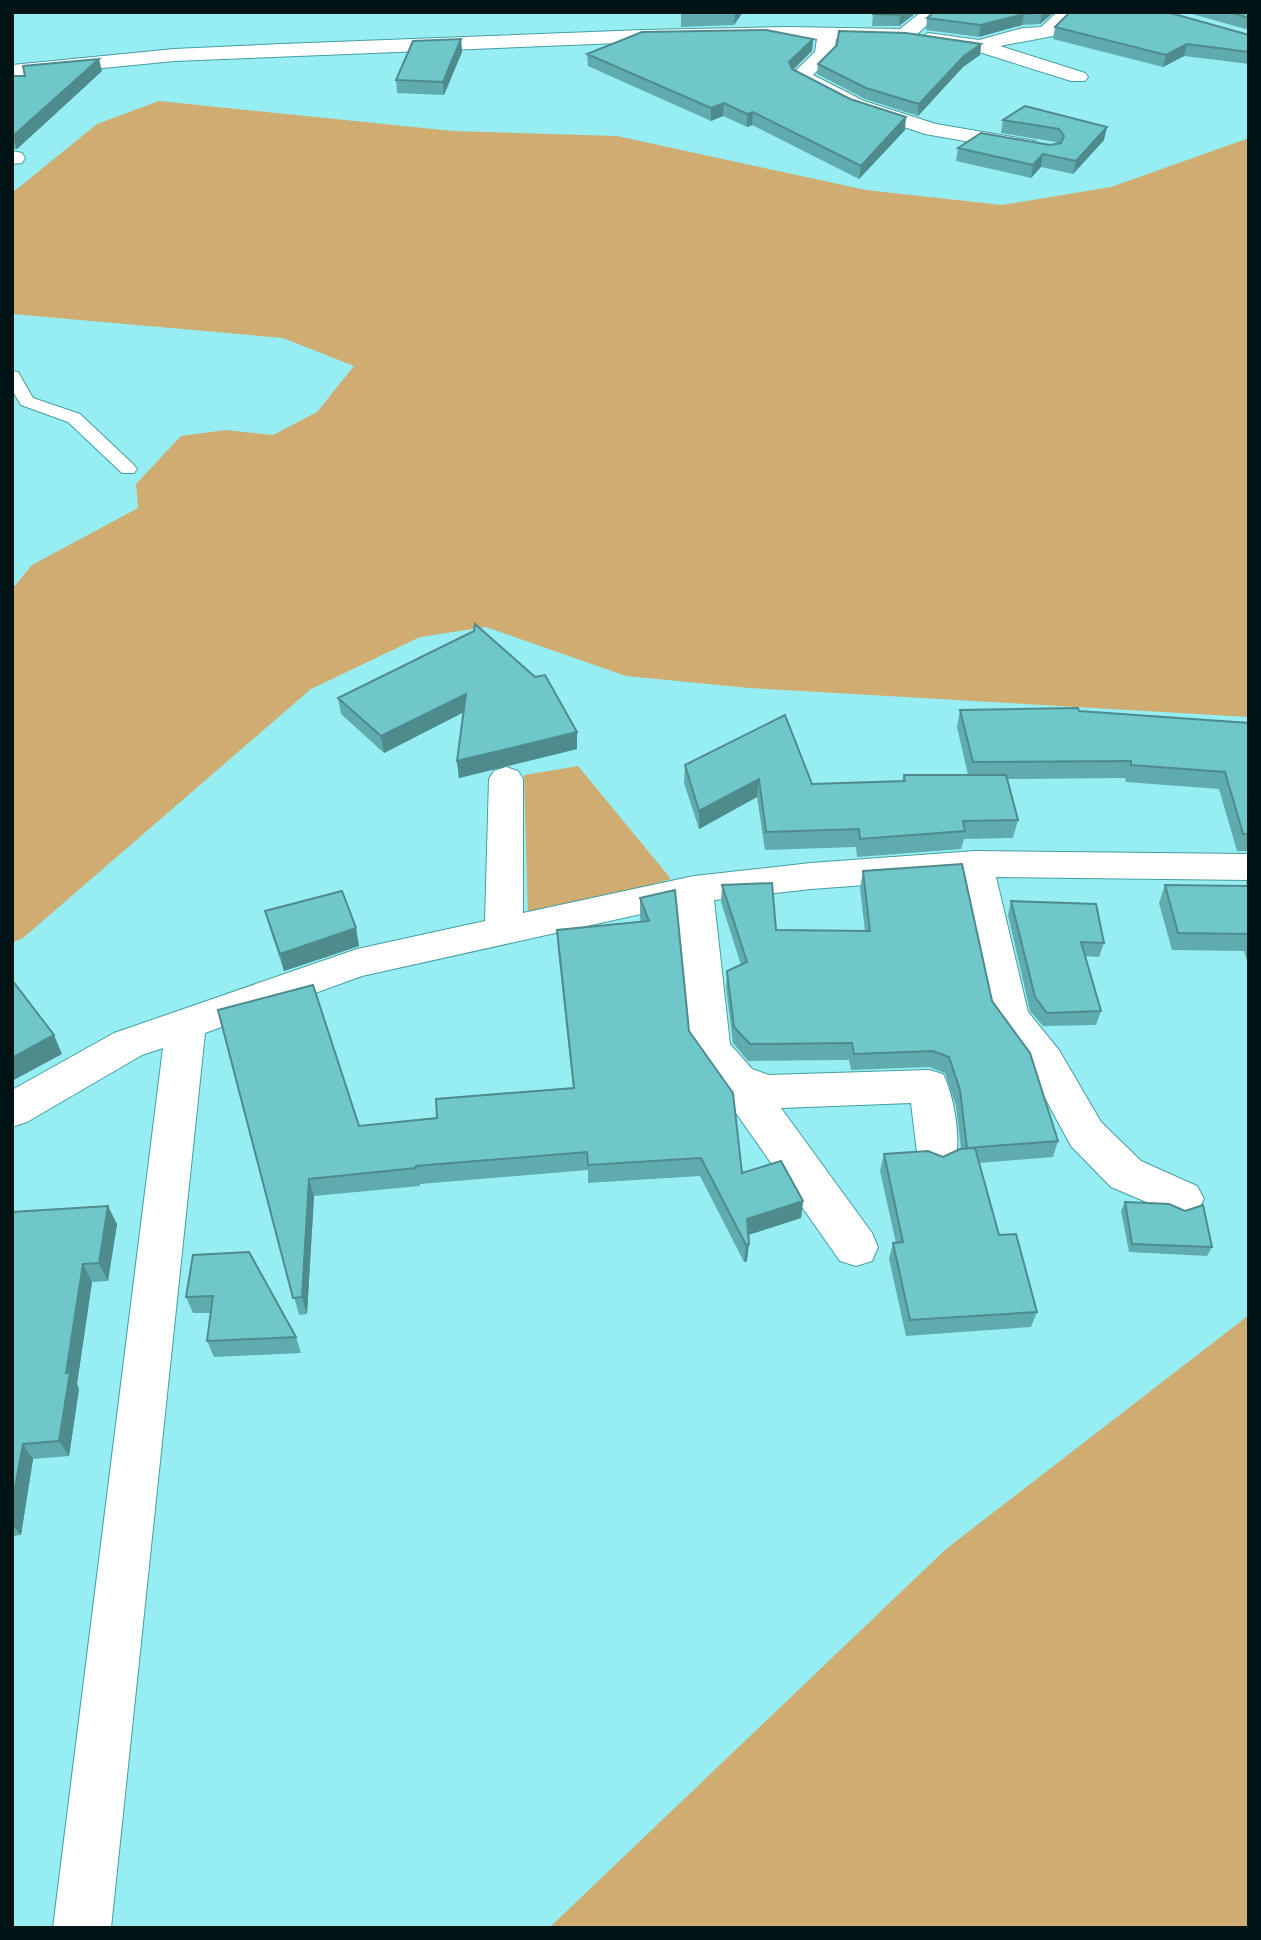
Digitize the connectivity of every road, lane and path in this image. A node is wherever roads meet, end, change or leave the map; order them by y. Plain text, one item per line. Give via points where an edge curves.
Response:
1 (932, 12) edge
2 (1068, 12) edge
3 (828, 34) junction
4 (905, 35) junction
5 (979, 46) junction
6 (14, 70) edge
7 (1078, 77) dead end
8 (12, 93) edge
9 (1048, 150) edge
10 (12, 376) edge
11 (128, 469) dead end
12 (506, 779) dead end
13 (975, 864) junction
14 (1249, 867) edge
15 (694, 889) junction
16 (504, 931) junction
17 (186, 1024) junction
18 (738, 1081) junction
19 (12, 1110) edge
20 (938, 1153) edge
21 (1182, 1199) dead end
22 (856, 1247) dead end
23 (82, 1928) edge

1 - 4 street
2 - 5 street via 1046,32
3 - 4 street
3 - 6 street via 643,36 174,54
3 - 9 street via 824,54 800,76 857,105 932,130
4 - 5 street
5 - 7 street
6 - 8 street
10 - 11 lane via 27,401 74,418
12 - 16 street
13 - 14 street
13 - 15 street
13 - 21 street via 1010,1017 1045,1061 1086,1134 1126,1174
15 - 16 street
15 - 18 street via 711,1049
16 - 17 street via 357,963
17 - 19 street via 128,1044
17 - 23 street
18 - 20 street via 768,1092 929,1086
18 - 22 street

